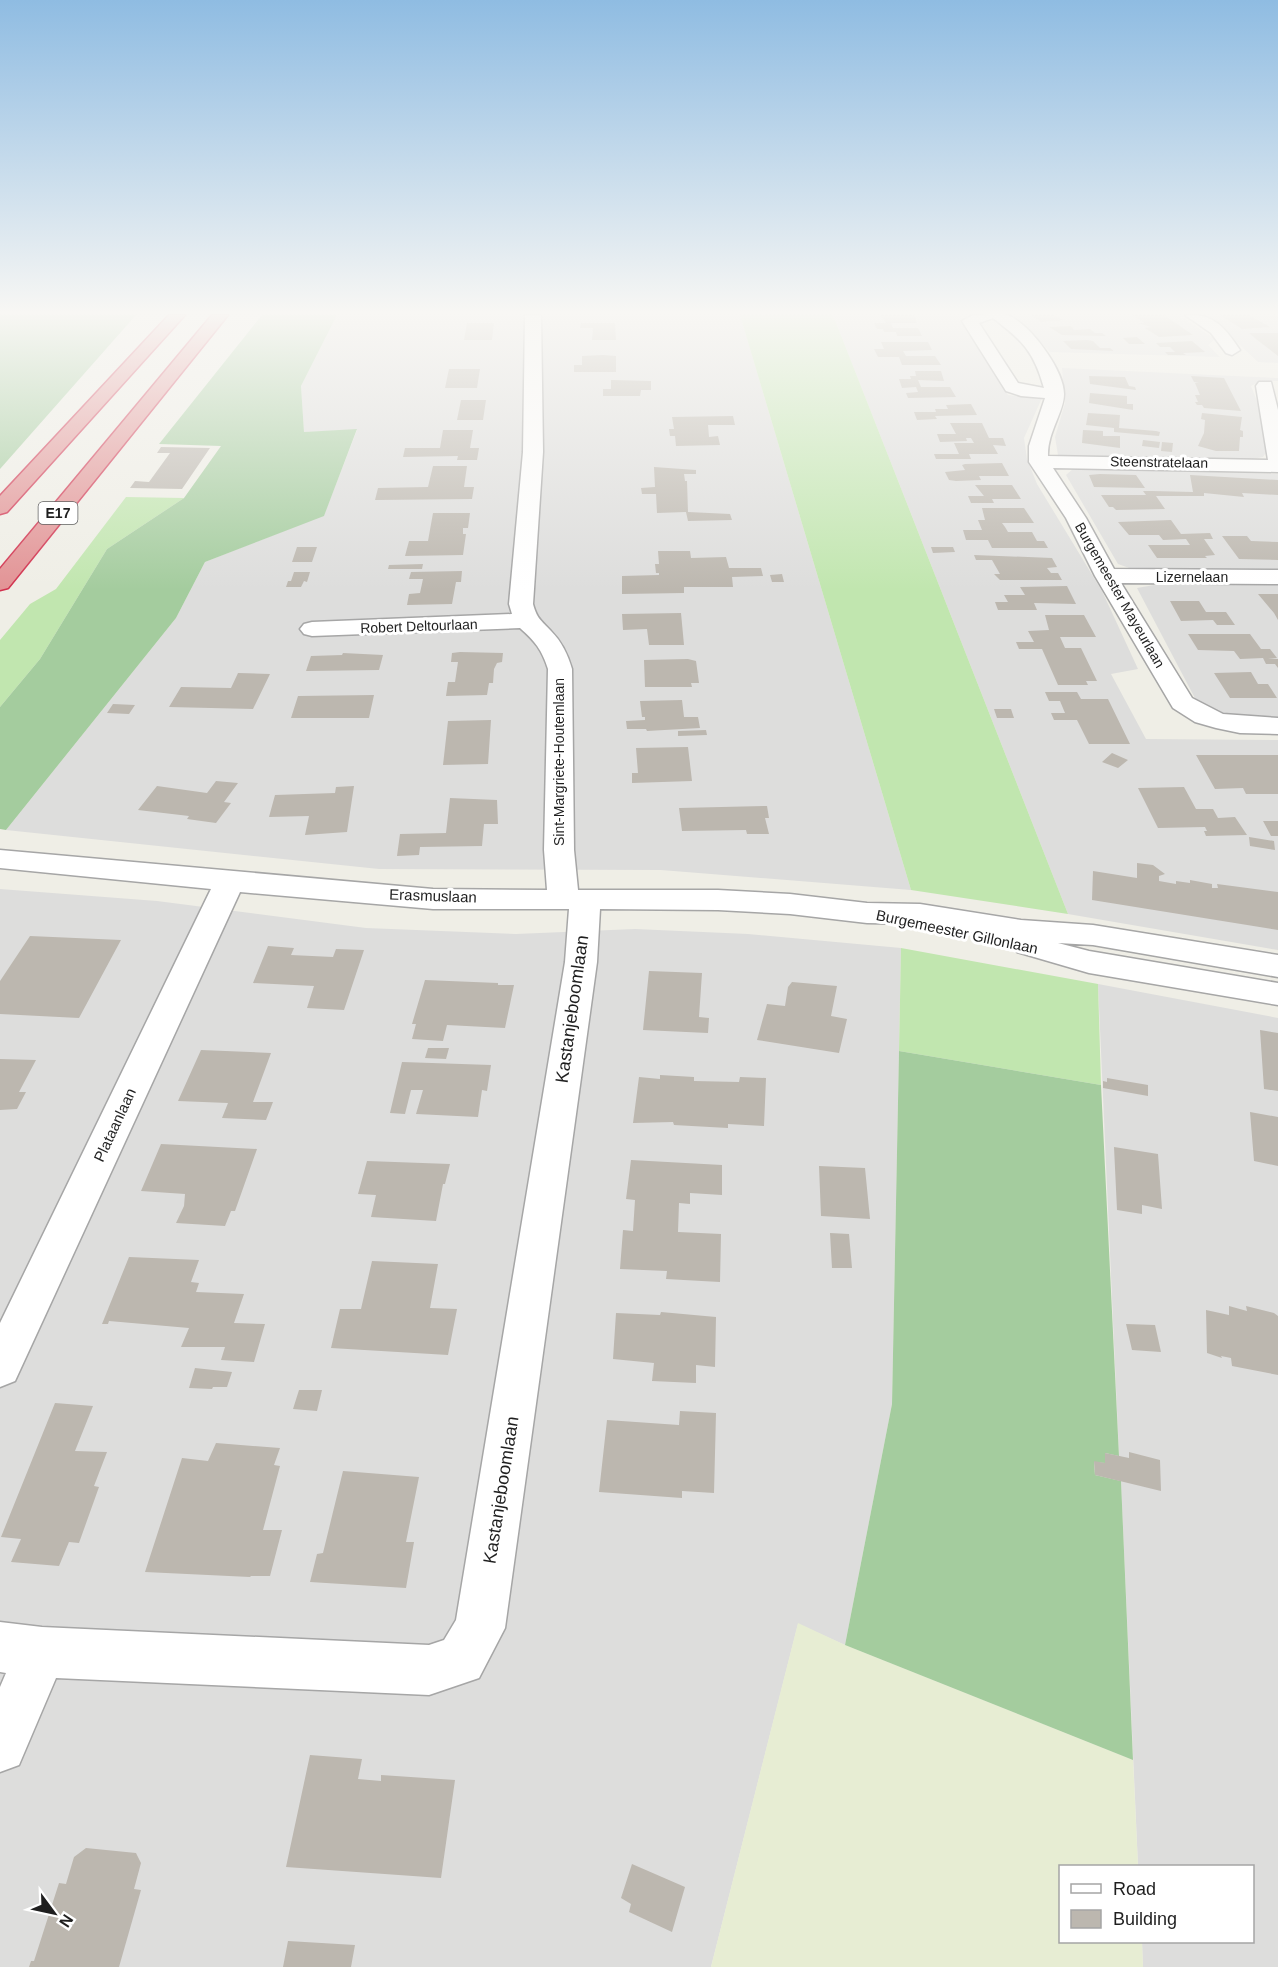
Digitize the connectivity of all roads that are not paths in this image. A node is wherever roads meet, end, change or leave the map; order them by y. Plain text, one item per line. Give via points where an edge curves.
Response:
1 (93, 407) edge
2 (145, 407) edge
3 (533, 407) edge
4 (1051, 407) edge
5 (1268, 407) edge
6 (1040, 462) junction
7 (1278, 465) edge
8 (0, 508) edge
9 (1106, 576) junction
10 (1278, 577) edge
11 (0, 583) edge
12 (526, 621) junction
13 (312, 629) dead end
14 (1278, 726) edge
15 (0, 859) edge
16 (230, 882) junction
17 (574, 898) junction
18 (867, 914) junction
19 (1278, 966) edge
20 (1278, 994) edge
21 (0, 1368) edge
22 (21, 1649) edge
23 (0, 1746) edge

1 - 8 highway
2 - 11 highway, E17
3 - 12 street via 521,604
4 - 6 street via 1038,446
5 - 7 street
6 - 7 street, Steenstratelaan
6 - 9 street, Burgemeester Mayeurlaan via 1076,518
9 - 10 street, Lizernelaan
9 - 14 street, Burgemeester Mayeurlaan via 1182,703 1191,711 1234,725
12 - 13 street, Robert Deltourlaan
12 - 17 street, Sint-Margriete-Houtemlaan via 555,652 560,669 559,850
15 - 16 street, Erasmuslaan
16 - 17 street, Erasmuslaan via 434,899
16 - 21 street, Plataanlaan
17 - 18 street, Erasmuslaan via 718,900
17 - 22 street, Kastanjeboomlaan via 583,946 480,1628 461,1660 429,1670
18 - 19 street, Burgemeester Gillonlaan via 920,914 1021,930 1093,935
18 - 20 street, Burgemeester Gillonlaan via 1023,944 1089,962
22 - 23 street

